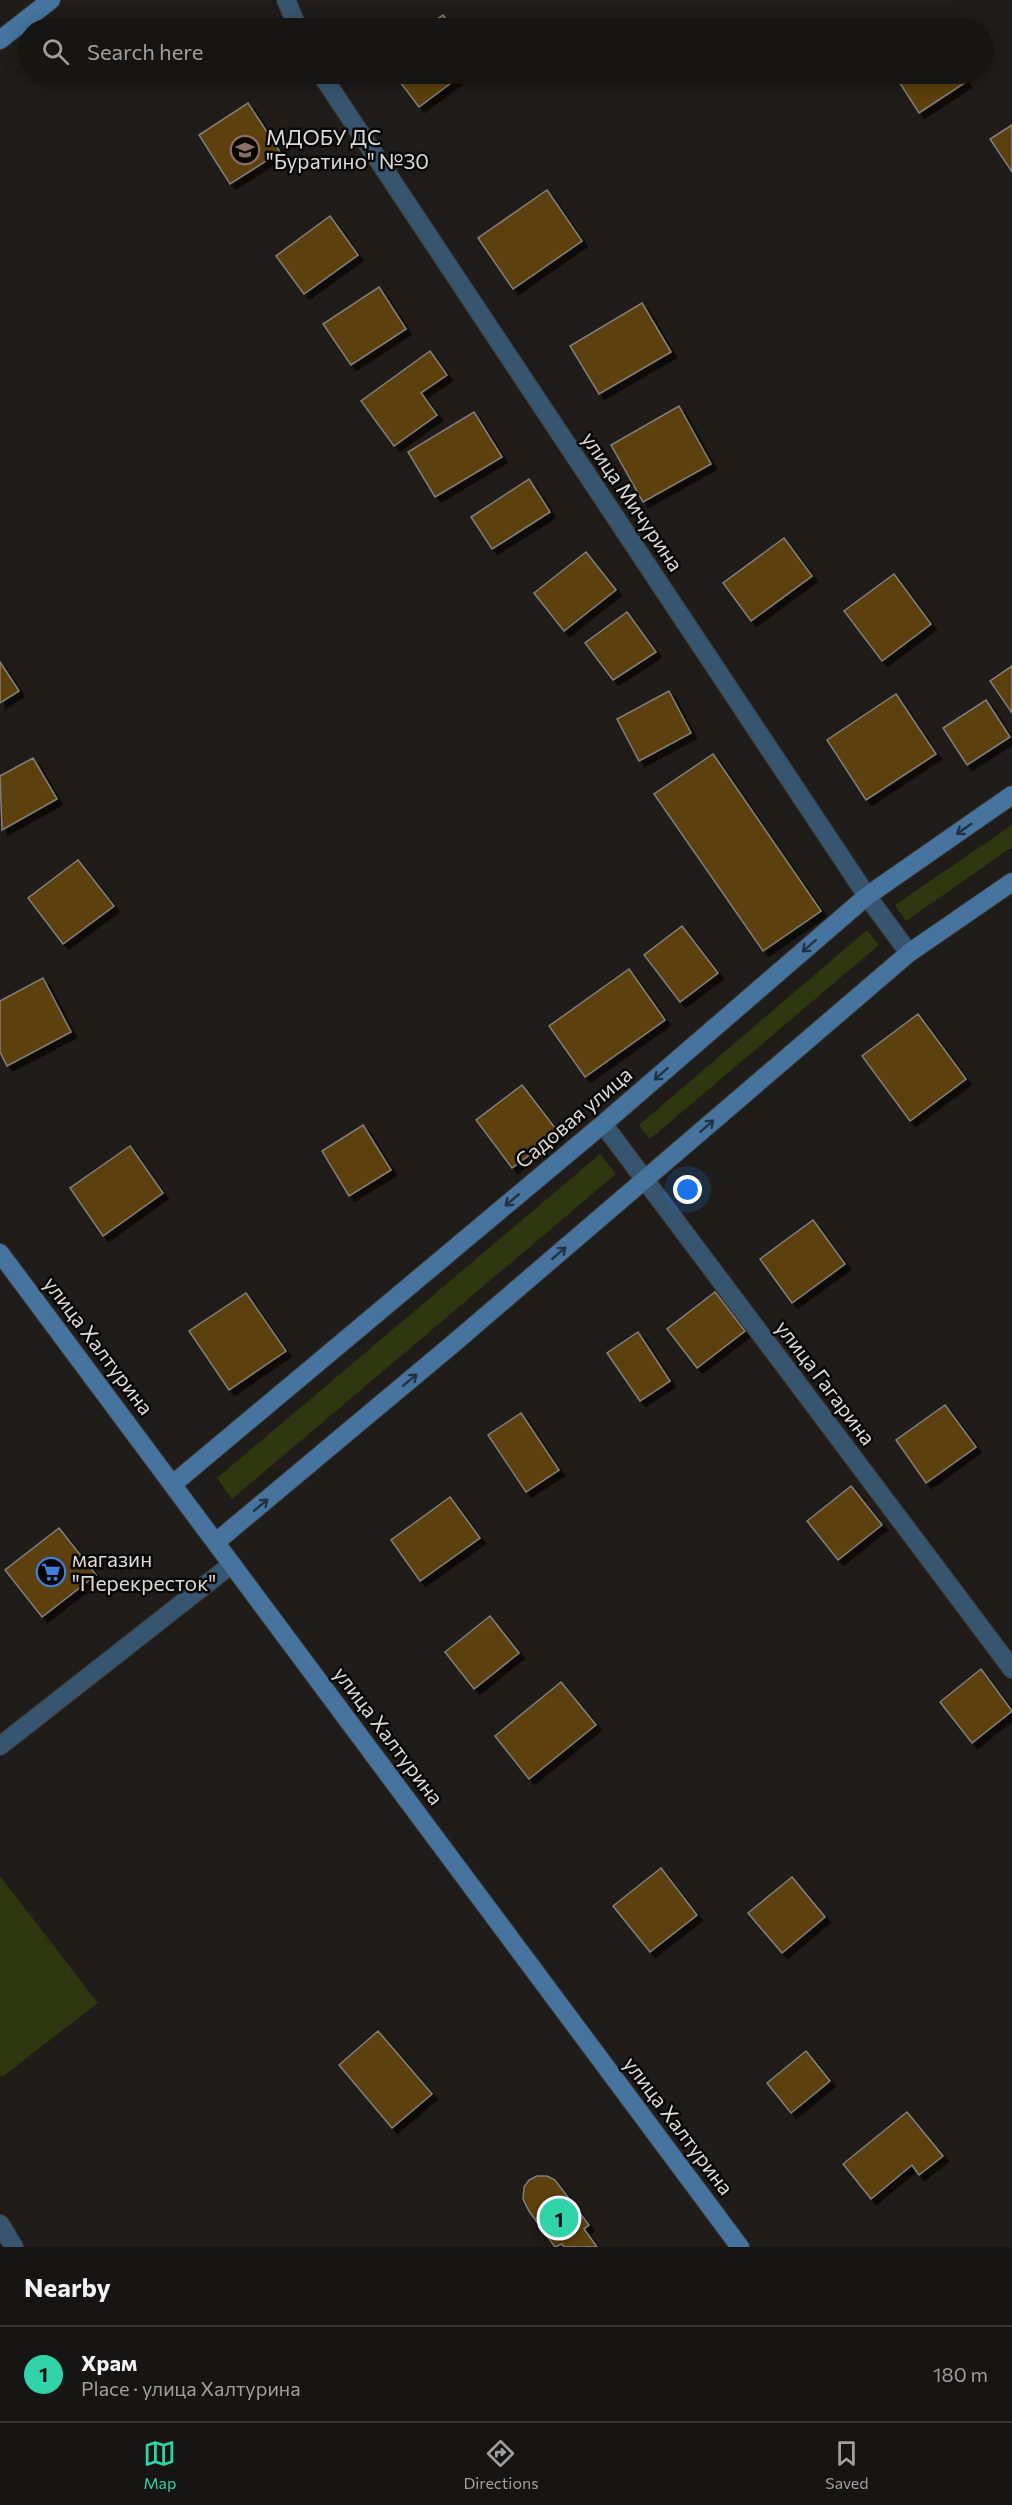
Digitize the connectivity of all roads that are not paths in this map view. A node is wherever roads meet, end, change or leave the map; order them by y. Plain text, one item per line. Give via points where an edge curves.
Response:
1 (51, 0) edge
2 (286, 0) edge
3 (28, 18) edge
4 (294, 18) edge
5 (18, 26) edge
6 (0, 40) edge
7 (328, 84) edge
8 (1012, 795) edge
9 (1012, 882) edge
10 (867, 896) junction
11 (909, 953) junction
12 (603, 1124) junction
13 (644, 1180) junction
14 (0, 1253) edge
15 (173, 1484) junction
16 (216, 1542) junction
17 (232, 1564) junction
18 (1012, 1669) edge
19 (0, 1746) edge
20 (0, 2224) edge
21 (14, 2247) edge
22 (740, 2247) edge

1 - 3 street
2 - 4 street
5 - 6 street
7 - 10 street, улица Мичурина
8 -> 10 street, Садовая улица
9 - 11 street
10 - 11 street, улица Мичурина
10 -> 12 street, Садовая улица
13 -> 11 street
12 - 13 street, улица Гагарина
12 -> 15 street, Садовая улица
16 -> 13 street
13 - 18 street, улица Гагарина
14 - 15 street, улица Халтурина
15 - 16 street, улица Халтурина
16 - 17 street, улица Халтурина
17 - 19 street
17 - 22 street, улица Халтурина
20 - 21 street

